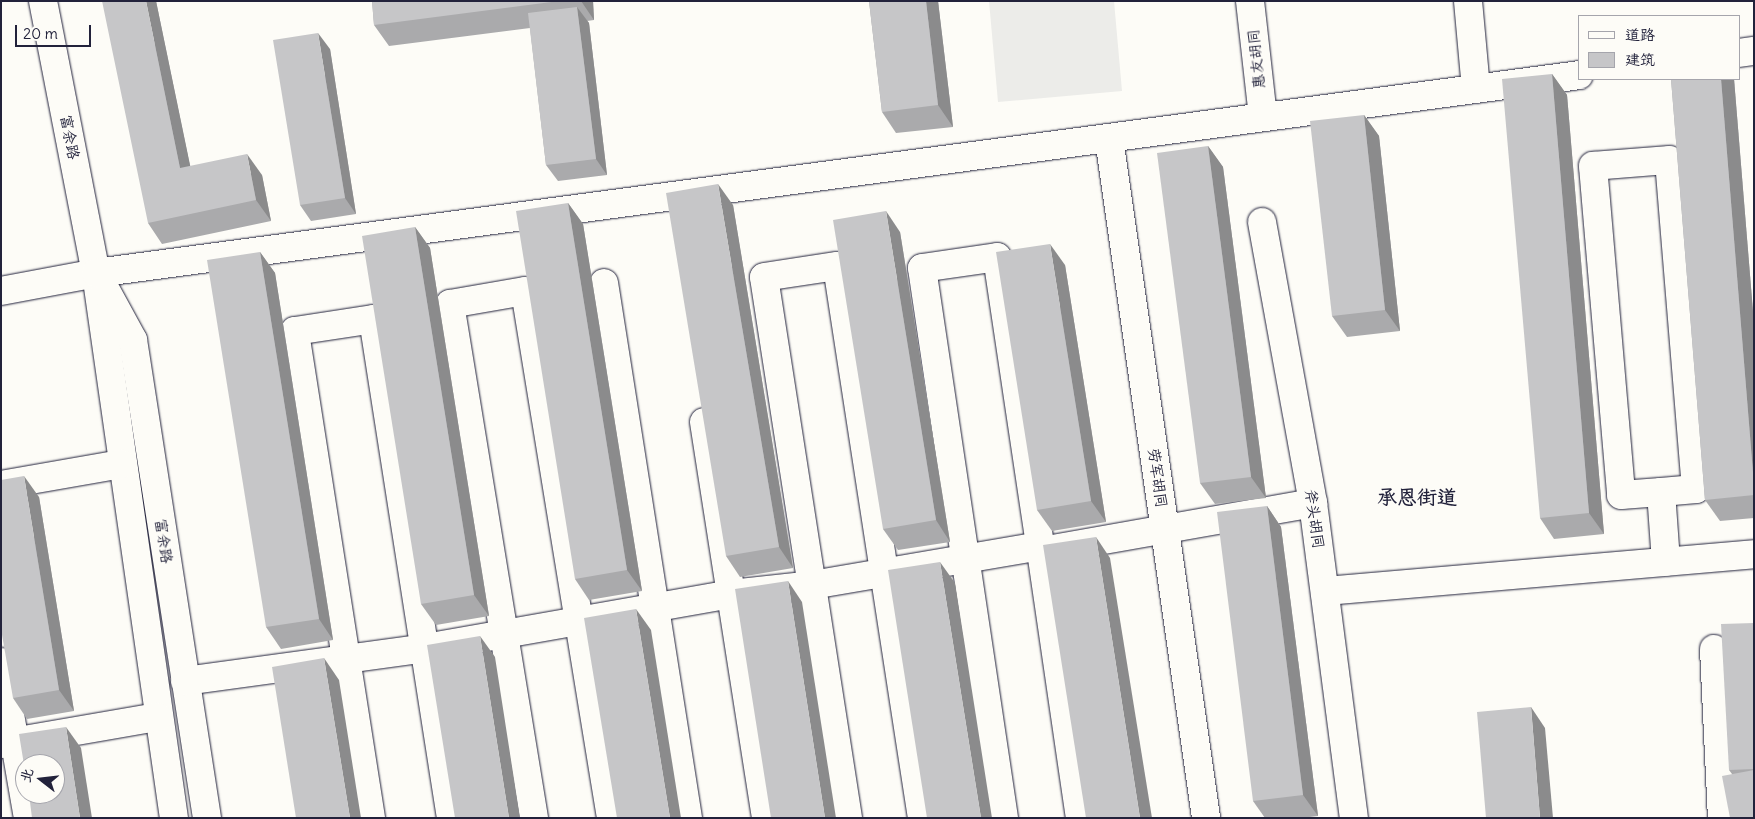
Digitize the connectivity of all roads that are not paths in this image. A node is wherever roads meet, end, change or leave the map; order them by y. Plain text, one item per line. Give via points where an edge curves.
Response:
1 (43, 1) edge
2 (1250, 1) edge
3 (1468, 1) edge
4 (1754, 51) edge
5 (1740, 53) edge
6 (1578, 75) edge
7 (1476, 89) junction
8 (1262, 116) junction
9 (1109, 138) junction
10 (1262, 222) dead end
11 (96, 273) junction
12 (604, 283) dead end
13 (1, 291) edge
14 (700, 399) edge
15 (121, 464) junction
16 (1, 485) edge
17 (1661, 492) junction
18 (1313, 504) junction
19 (1165, 530) junction
20 (1041, 548) junction
21 (1754, 554) edge
22 (966, 559) junction
23 (1666, 562) junction
24 (884, 572) junction
25 (812, 585) junction
26 (1325, 591) junction
27 (731, 594) junction
28 (655, 607) junction
29 (579, 620) junction
30 (503, 631) junction
31 (424, 648) junction
32 (1714, 648) dead end
33 (346, 658) junction
34 (1, 662) edge
35 (185, 681) junction
36 (158, 717) junction
37 (8, 743) edge
38 (1734, 817) edge
39 (28, 818) edge
40 (174, 818) edge
41 (207, 818) edge
42 (371, 818) edge
43 (451, 818) edge
44 (534, 818) edge
45 (611, 818) edge
46 (688, 818) edge
47 (766, 818) edge
48 (848, 818) edge
49 (922, 818) edge
50 (1004, 818) edge
51 (1080, 818) edge
52 (1206, 818) edge
53 (1354, 818) edge

1 - 11 street, 富余路
2 - 8 street, 惠友胡同
3 - 7 street
4 - 5 street
6 - 7 street
7 - 8 street
8 - 9 street
9 - 11 street
9 - 19 street, 劳军胡同
10 - 18 street, 斧头胡同
11 - 13 street
11 - 15 street, 富余路
11 - 35 street, 富余路 via 133,340
12 - 28 street
14 - 27 street
15 - 16 street
15 - 36 street, 富余路
17 - 17 street via 1621,495 1593,166 1669,160 1696,489
17 - 23 street
18 - 19 street
18 - 26 street, 斧头胡同
19 - 20 street
19 - 52 street, 劳军胡同
20 - 22 street
20 - 22 street via 996,257 922,268
20 - 51 street
21 - 23 street
22 - 24 street
22 - 50 street
23 - 26 street
24 - 25 street
24 - 25 street via 837,266 764,277
24 - 49 street
25 - 27 street
25 - 48 street
26 - 53 street, 斧头胡同
27 - 28 street
27 - 47 street
28 - 29 street
28 - 46 street
29 - 30 street
29 - 30 street via 525,291 450,304
29 - 45 street
30 - 31 street
30 - 44 street
31 - 33 street
31 - 33 street via 373,319 296,331
31 - 43 street
32 - 38 street
33 - 35 street
33 - 42 street
34 - 37 street
35 - 41 street, 富余路
36 - 37 street
36 - 40 street, 富余路
37 - 39 street

